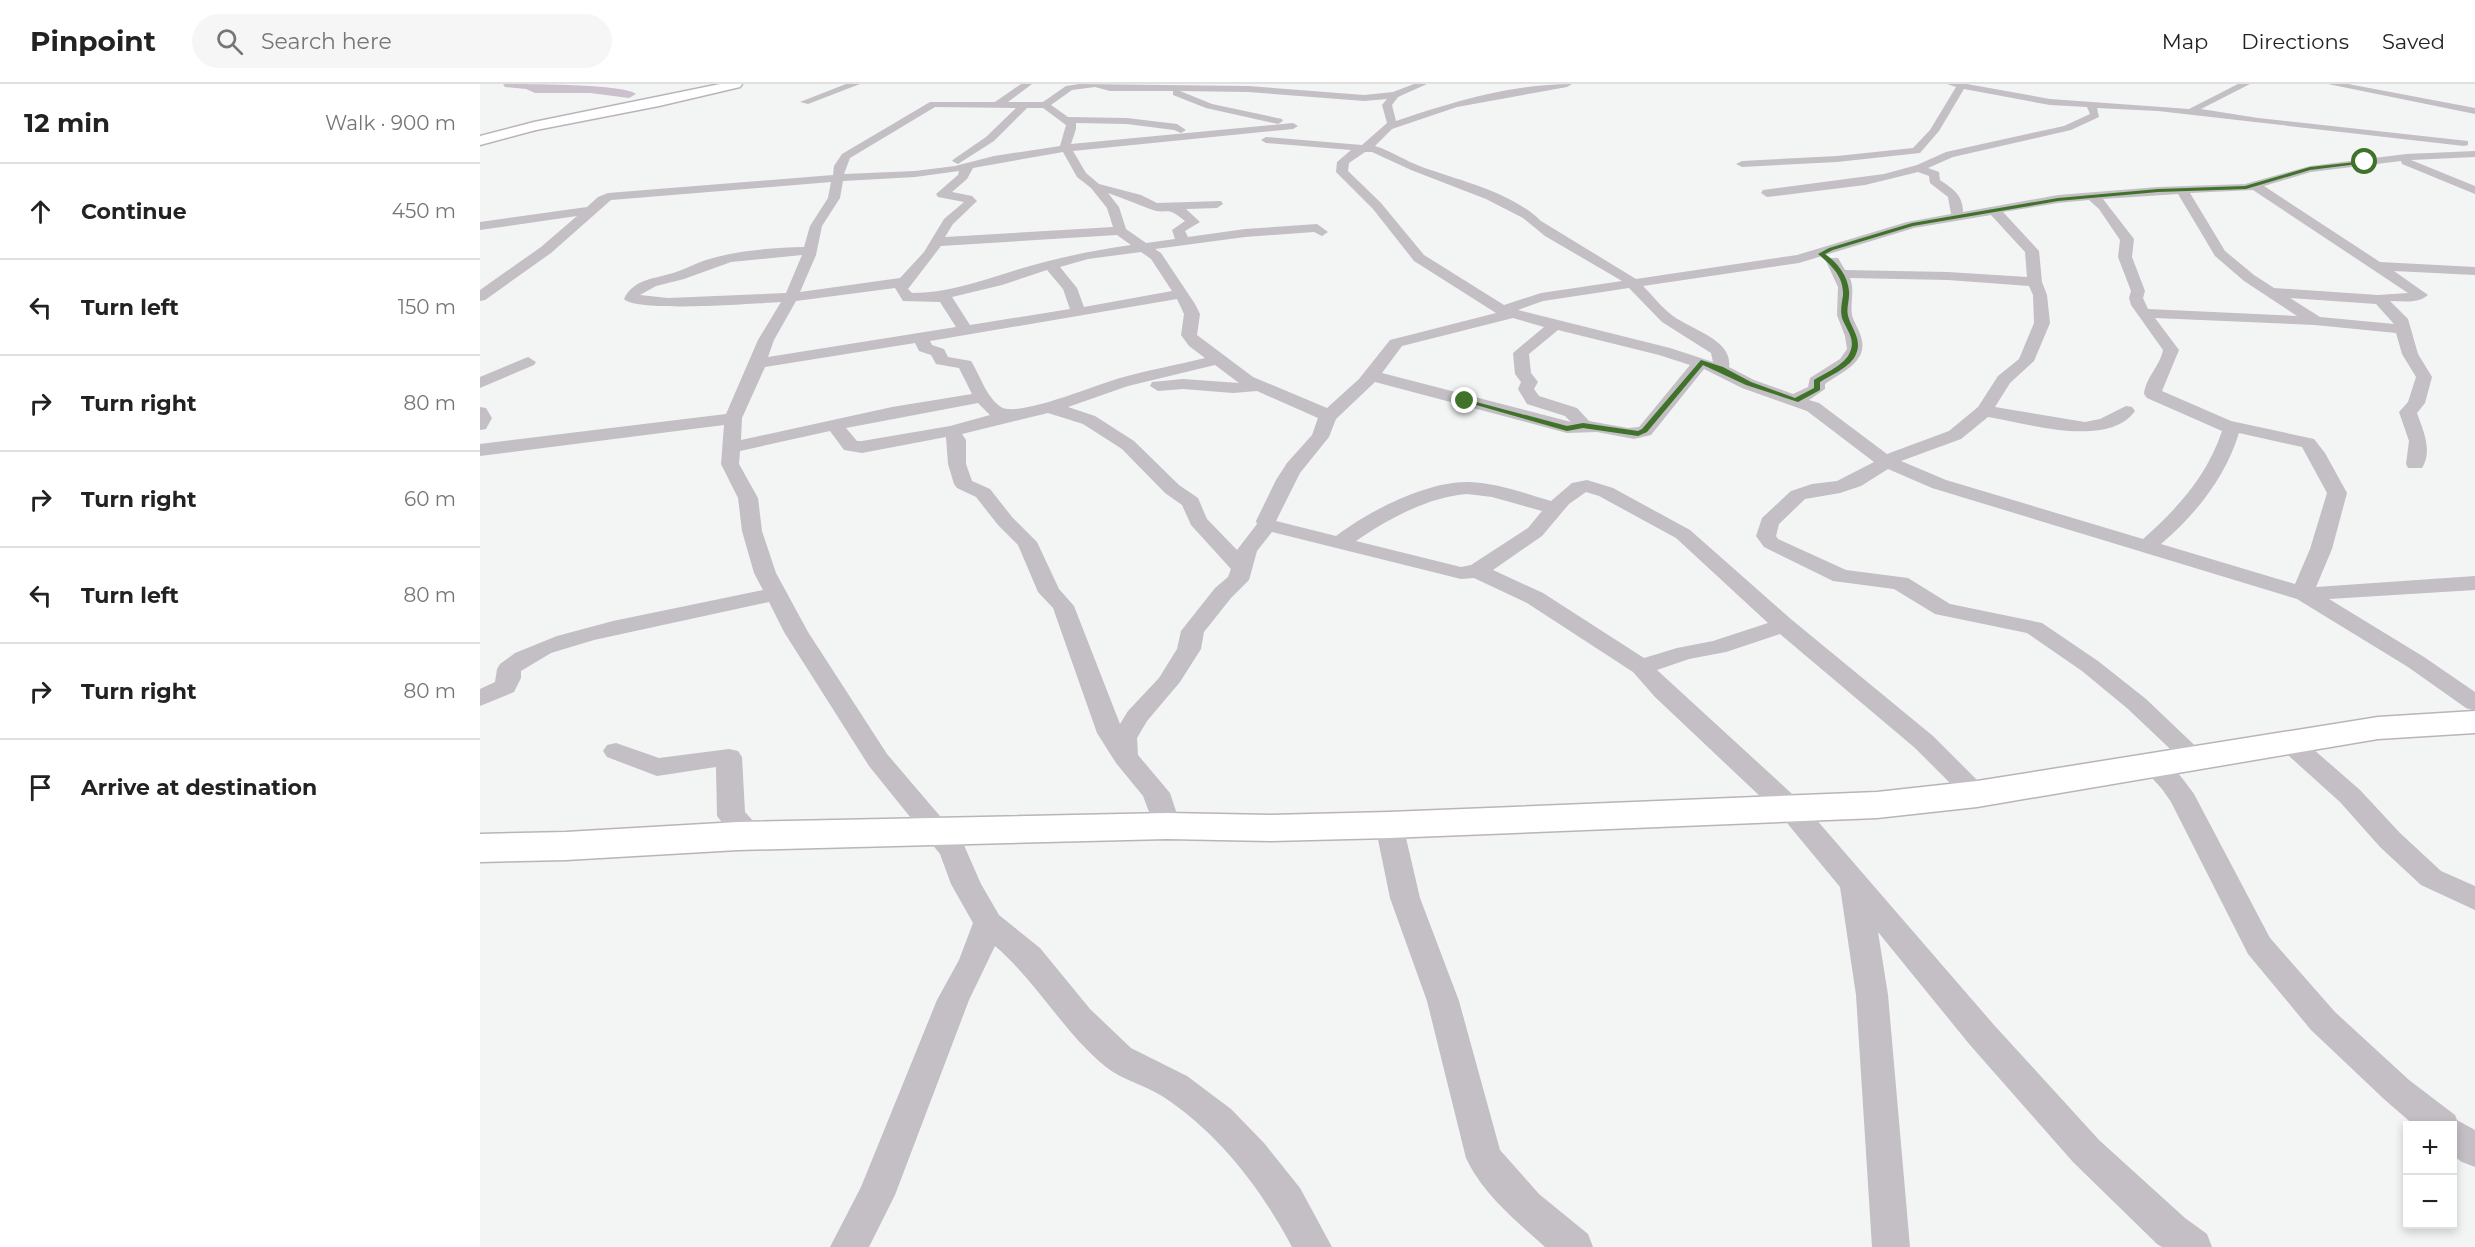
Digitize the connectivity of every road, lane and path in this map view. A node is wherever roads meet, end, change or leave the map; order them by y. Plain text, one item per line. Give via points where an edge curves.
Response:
1 (736, 84) edge
2 (855, 84) edge
3 (1028, 84) edge
4 (1422, 84) edge
5 (1568, 84) edge
6 (2245, 84) edge
7 (2333, 84) edge
8 (1093, 85) edge
9 (1375, 85) edge
10 (1956, 85) edge
11 (1161, 88) junction
12 (1301, 93) junction
13 (1395, 95) junction
14 (1373, 98) junction
15 (805, 102) dead end
16 (997, 105) junction
17 (1024, 105) junction
18 (1045, 105) junction
19 (2091, 105) junction
20 (1315, 106) dead end
21 (2475, 111) edge
22 (2199, 112) junction
23 (1066, 120) junction
24 (1389, 127) junction
25 (1222, 133) junction
26 (1322, 133) dead end
27 (1191, 136) junction
28 (480, 141) edge
29 (2475, 144) edge
30 (1366, 147) junction
31 (1066, 148) junction
32 (2475, 154) edge
33 (2395, 158) junction
34 (1742, 164) dead end
35 (968, 166) junction
36 (1921, 167) junction
37 (947, 170) junction
38 (839, 178) junction
39 (1095, 186) junction
40 (2256, 186) junction
41 (2182, 190) junction
42 (2475, 190) edge
43 (1767, 193) dead end
44 (2092, 197) junction
45 (1217, 204) dead end
46 (1176, 207) junction
47 (591, 210) junction
48 (1993, 210) junction
49 (1956, 216) junction
50 (480, 226) edge
51 (1120, 231) junction
52 (1322, 232) dead end
53 (937, 242) junction
54 (1185, 243) junction
55 (1143, 246) junction
56 (810, 251) junction
57 (1821, 254) junction
58 (1050, 266) junction
59 (2378, 266) junction
60 (2475, 271) edge
61 (1840, 274) junction
62 (904, 282) junction
63 (2035, 282) junction
64 (1636, 285) junction
65 (2269, 291) junction
66 (1180, 294) junction
67 (938, 296) junction
68 (480, 297) edge
69 (791, 297) junction
70 (2380, 300) junction
71 (1078, 311) junction
72 (1508, 311) junction
73 (2143, 313) junction
74 (2316, 321) junction
75 (1555, 326) junction
76 (2403, 329) junction
77 (966, 330) junction
78 (921, 337) junction
79 (1217, 360) junction
80 (528, 362) dead end
81 (1701, 362) junction
82 (758, 363) junction
83 (1720, 369) junction
84 (1373, 376) junction
85 (480, 383) edge
86 (1257, 386) junction
87 (1091, 392) junction
88 (982, 398) junction
89 (1795, 400) junction
90 (1048, 408) junction
91 (1984, 411) junction
92 (2126, 411) dead end
93 (480, 412) edge
94 (1010, 416) junction
95 (1328, 417) junction
96 (733, 418) junction
97 (480, 425) edge
98 (1583, 425) junction
99 (2226, 425) junction
100 (835, 426) junction
101 (951, 431) junction
102 (731, 448) junction
103 (480, 450) edge
104 (1887, 461) junction
105 (2415, 464) dead end
106 (1555, 508) junction
107 (1267, 525) junction
108 (1339, 544) junction
109 (2148, 545) junction
110 (1240, 566) junction
111 (1478, 571) junction
112 (2475, 583) edge
113 (776, 594) junction
114 (2304, 594) junction
115 (1784, 625) junction
116 (1641, 667) junction
117 (480, 698) edge
118 (2475, 703) edge
119 (2475, 722) edge
120 (2288, 741) junction
121 (616, 751) dead end
122 (1125, 757) junction
123 (2195, 758) junction
124 (2154, 766) junction
125 (1977, 794) junction
126 (1792, 810) junction
127 (1389, 825) junction
128 (1167, 826) junction
129 (937, 833) junction
130 (738, 836) junction
131 (480, 848) edge
132 (1854, 886) junction
133 (2475, 899) edge
134 (988, 923) junction
135 (2437, 1121) edge
136 (2457, 1138) edge
137 (2475, 1151) edge
138 (849, 1247) edge
139 (1313, 1247) edge
140 (1574, 1247) edge
141 (1891, 1247) edge
142 (2193, 1247) edge

1 - 28 street via 524,128
2 - 15 street
3 - 16 street
4 - 13 street
5 - 24 street via 1455,104
6 - 22 street via 2194,109
7 - 21 street
8 - 11 street
8 - 18 street via 1069,88
9 - 14 street
10 - 19 street via 2039,101
10 - 34 street via 1926,145 1916,151
11 - 12 street
11 - 25 street via 1209,106 1298,127
12 - 14 street
12 - 20 street via 1292,100
13 - 14 street
13 - 24 street via 1384,112 1392,121
16 - 17 street
16 - 38 street via 933,104 846,156
17 - 18 street
17 - 37 street via 990,139
18 - 23 street
19 - 22 street
19 - 36 street via 2095,115 2073,126 1950,154
22 - 29 street via 2258,122
23 - 27 street via 1127,120 1177,127
23 - 31 street via 1071,129
24 - 30 street
25 - 27 street
25 - 30 street
26 - 30 street
27 - 31 street
30 - 64 street via 1518,210
30 - 72 street via 1343,162 1341,169 1347,178 1381,211 1419,258
31 - 35 street
31 - 39 street via 1081,175
32 - 33 street
33 - 40 street via 2310,169
33 - 42 street
35 - 37 street
35 - 53 street via 963,177 942,194 971,201 948,222
36 - 43 street via 1885,177
36 - 49 street via 1935,174 1934,181 1952,192
37 - 38 street
38 - 47 street via 615,196 602,200
38 - 56 street via 834,198 812,236
39 - 46 street via 1155,207
39 - 51 street via 1113,207
40 - 41 street
40 - 59 street
41 - 44 street
41 - 65 street via 2220,252
44 - 48 street
44 - 73 street via 2110,213 2127,239 2125,257
45 - 46 street
46 - 54 street via 1194,222 1178,230
47 - 50 street
47 - 68 street via 546,250
48 - 49 street
48 - 63 street via 2032,251
49 - 57 street via 1912,225
51 - 53 street
51 - 55 street
52 - 54 street via 1317,228 1288,229
53 - 62 street
54 - 55 street
55 - 58 street
55 - 66 street via 1156,256
56 - 69 street
56 - 69 street via 749,254 719,260 650,284 635,292 631,299 668,302
57 - 61 street via 1833,261
57 - 64 street
58 - 67 street
58 - 71 street via 1070,288
59 - 60 street
59 - 70 street via 2421,295
61 - 63 street
61 - 89 street via 1846,292 1846,320 1852,328 1855,346 1853,355 1816,382 1817,389
62 - 67 street via 901,289 908,298
62 - 69 street
63 - 91 street via 2042,313 2036,340 2026,361 2004,380
64 - 72 street via 1540,297
64 - 83 street via 1667,319 1718,350 1722,358
65 - 70 street
65 - 74 street
66 - 71 street
66 - 79 street via 1192,314 1189,335
67 - 77 street via 945,297
69 - 82 street via 766,340
70 - 76 street via 2400,319
71 - 77 street
72 - 75 street
72 - 84 street via 1395,343
73 - 74 street
73 - 99 street via 2171,350 2153,394
74 - 76 street
75 - 81 street
75 - 98 street via 1521,353 1523,374 1530,382 1526,389 1533,399 1571,412
76 - 105 street via 2410,354 2424,377 2416,403 2408,412 2418,441
77 - 78 street
78 - 82 street
78 - 88 street via 925,348 938,352 942,361 964,364
79 - 86 street
79 - 87 street
80 - 85 street
81 - 83 street
81 - 98 street via 1645,431 1633,434
82 - 96 street
83 - 89 street via 1748,384
84 - 95 street
84 - 98 street via 1567,428
86 - 87 street via 1240,390 1167,384 1112,395
86 - 95 street
87 - 90 street
88 - 94 street via 995,411
88 - 100 street via 892,412
89 - 104 street via 1825,415
90 - 94 street
90 - 110 street via 1089,420 1128,445 1172,489 1191,502 1198,521
91 - 92 street via 2085,427 2105,424
91 - 104 street via 1955,435
93 - 97 street
94 - 101 street
95 - 107 street via 1319,436 1295,465
96 - 102 street
96 - 103 street
99 - 109 street via 2231,430 2229,440 2201,491 2175,523
99 - 114 street via 2308,443 2316,450 2334,486 2337,493 2321,549 2304,581
100 - 101 street via 851,446 862,447
100 - 102 street
101 - 122 street via 957,440 957,464 964,484 983,493 1026,542 1049,592 1063,606 1110,733
102 - 113 street via 730,464 748,498 760,560
104 - 109 street via 1939,484
104 - 123 street via 1854,482 1798,495 1768,522 1766,536 1771,543 1841,576 1900,583 1943,609 2034,628 2128,696
106 - 108 street via 1492,492 1456,489 1405,506 1353,532
106 - 111 street via 1535,532
106 - 115 street via 1579,488 1587,486 1606,492 1683,534
107 - 108 street
107 - 110 street
108 - 111 street via 1461,573
109 - 114 street
110 - 122 street via 1238,580 1193,631 1189,649 1124,738
111 - 116 street via 1535,598
112 - 114 street
113 - 117 street via 586,635 549,647 518,660 509,669 505,687
113 - 129 street via 878,760
114 - 118 street
115 - 116 street
115 - 125 street via 1924,742
116 - 126 street
119 - 120 street via 2378,728
120 - 123 street
120 - 133 street via 2350,796 2431,878
121 - 130 street via 657,767 729,757 731,816 740,822
122 - 128 street via 1156,793
123 - 124 street
124 - 125 street
124 - 135 street via 2184,801 2259,945 2323,1021 2397,1090
125 - 126 street
126 - 127 street
126 - 132 street
127 - 128 street
127 - 140 street via 1405,898 1443,1000 1484,1158 1526,1206
128 - 129 street
129 - 130 street
129 - 134 street via 953,850 966,885
130 - 131 street
132 - 141 street via 1872,995
132 - 142 street via 2086,1151
134 - 138 street via 953,1000 876,1195
134 - 139 street via 1029,957 1078,1018 1119,1058 1175,1086 1218,1120 1287,1200
136 - 137 street

